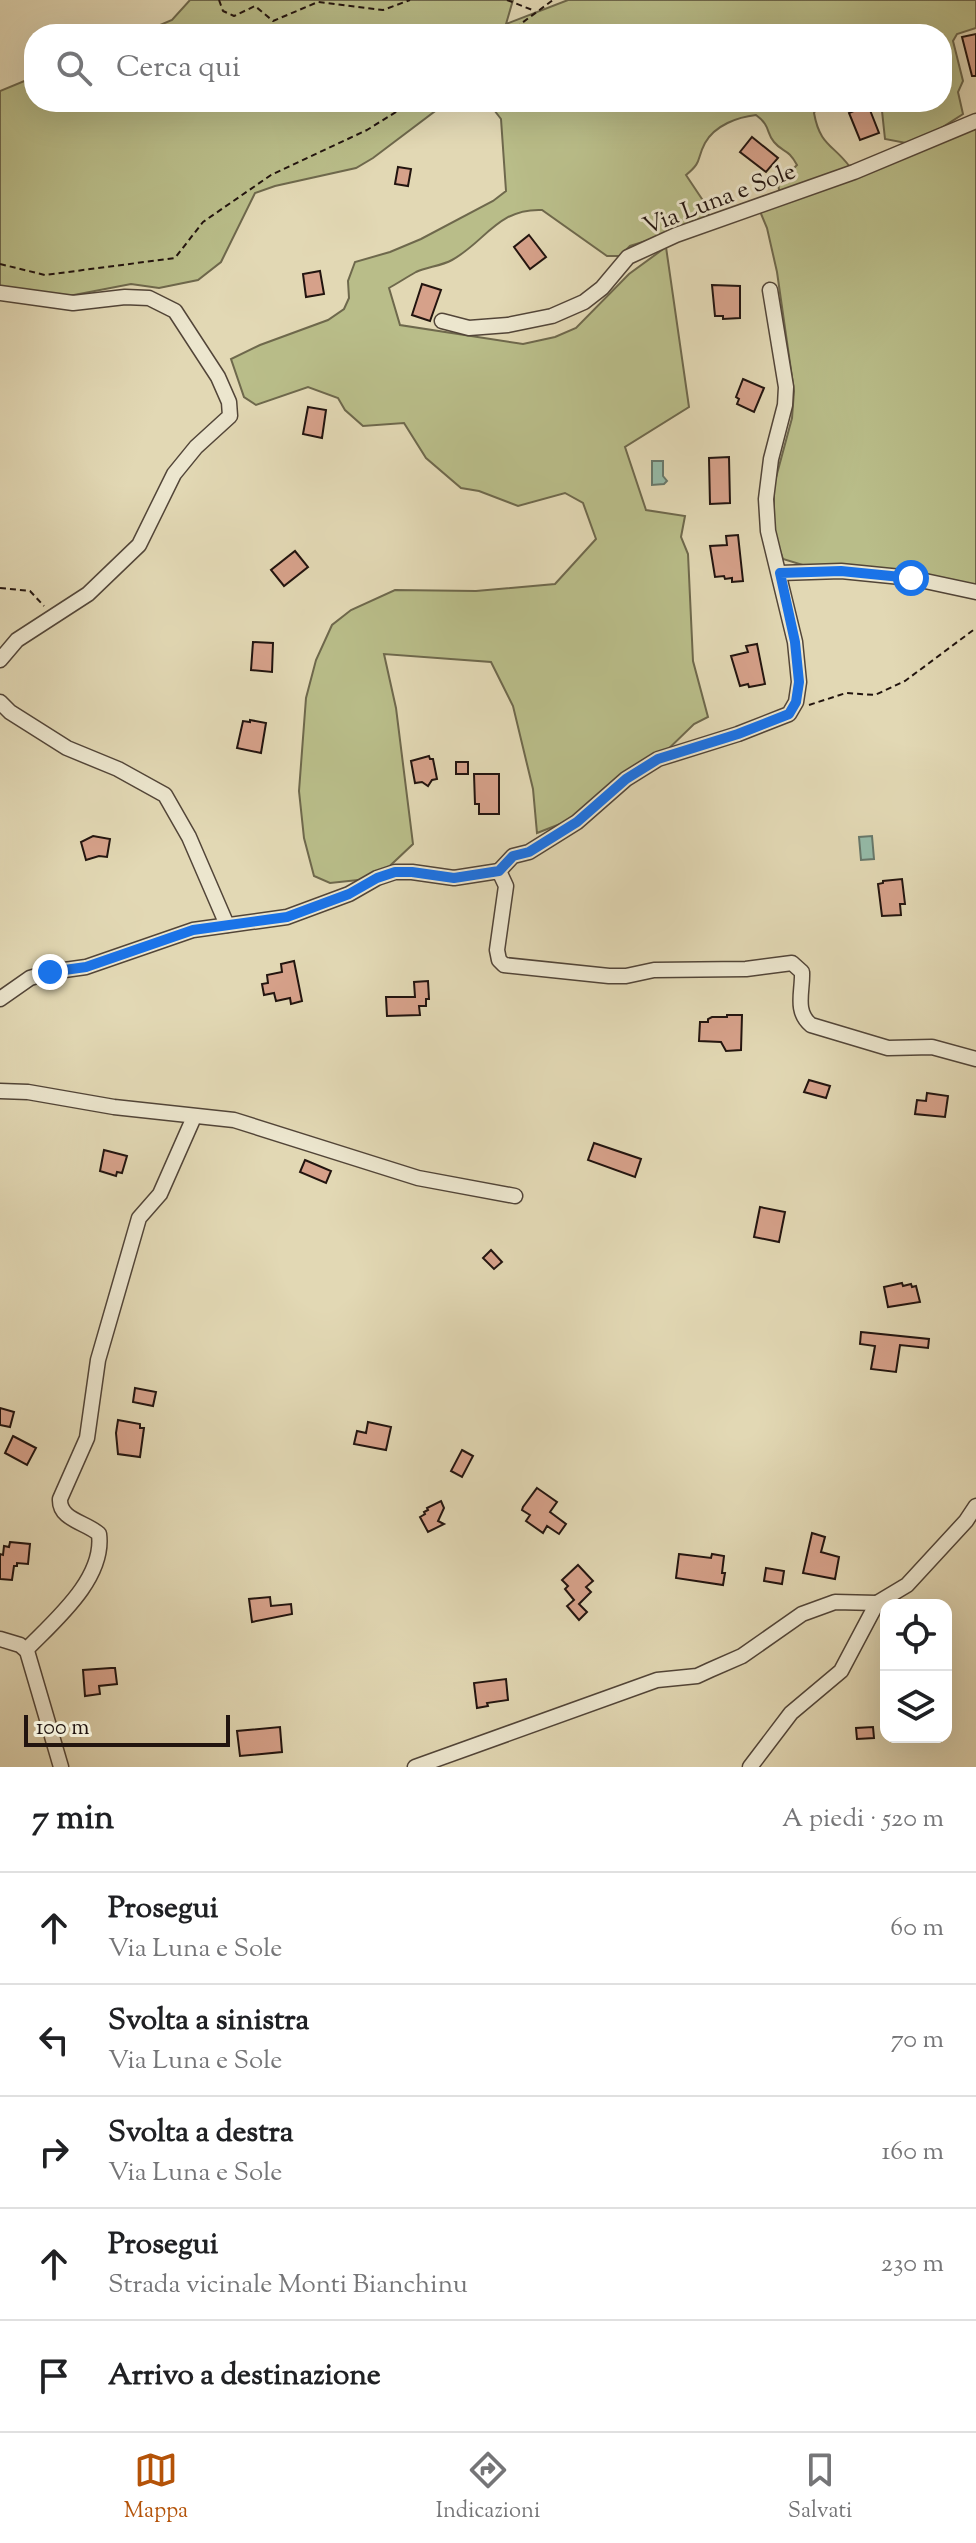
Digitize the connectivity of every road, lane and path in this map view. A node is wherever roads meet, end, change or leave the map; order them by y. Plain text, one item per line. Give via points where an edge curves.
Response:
1 (219, 0) edge
2 (410, 0) edge
3 (507, 0) edge
4 (553, 0) edge
5 (536, 11) junction
6 (520, 24) edge
7 (396, 112) edge
8 (976, 121) edge
9 (0, 264) edge
10 (770, 290) dead end
11 (0, 293) edge
12 (442, 321) dead end
13 (780, 573) junction
14 (0, 588) edge
15 (976, 592) edge
16 (53, 616) junction
17 (976, 628) edge
18 (0, 660) edge
19 (0, 702) edge
20 (789, 714) junction
21 (499, 871) junction
22 (227, 925) junction
23 (0, 999) edge
24 (976, 1059) edge
25 (0, 1091) edge
26 (194, 1117) junction
27 (515, 1196) dead end
28 (976, 1506) edge
29 (877, 1603) junction
30 (0, 1639) edge
31 (26, 1650) junction
32 (61, 1767) edge
33 (415, 1767) edge
34 (750, 1767) edge

1 - 2 path via 223,11 234,16 255,6 273,21 318,2 383,10
3 - 5 path
4 - 5 path
5 - 6 path
7 - 9 path via 271,175 203,222 175,258 45,275
8 - 12 street, Via Luna e Sole via 628,257 584,302 552,316 469,328
10 - 13 street via 786,387 766,499 768,536
11 - 16 street via 73,303 149,298 175,311 229,402 230,416 174,474 139,545 88,594
13 - 15 street via 841,571
13 - 20 street via 799,682
14 - 16 path via 30,591
16 - 18 street via 17,640
17 - 20 path via 905,681 875,695 846,693
19 - 22 street via 67,748 165,795
20 - 21 street via 658,759 577,822 513,856
21 - 22 street via 454,878 395,872 287,917
21 - 24 street via 506,886 497,950 504,965 626,976 792,963 802,972 800,1010 817,1027 888,1048 932,1047
22 - 23 street via 193,930 86,967 30,978
25 - 26 street
26 - 27 street via 234,1120 418,1178
26 - 31 street via 160,1194 139,1218 98,1360 87,1438 60,1499 64,1514 99,1534 93,1575
28 - 29 street via 907,1585
29 - 33 street via 835,1602 802,1614 742,1656 697,1676 657,1680
29 - 34 street via 841,1671 791,1713
30 - 31 street
31 - 32 street

